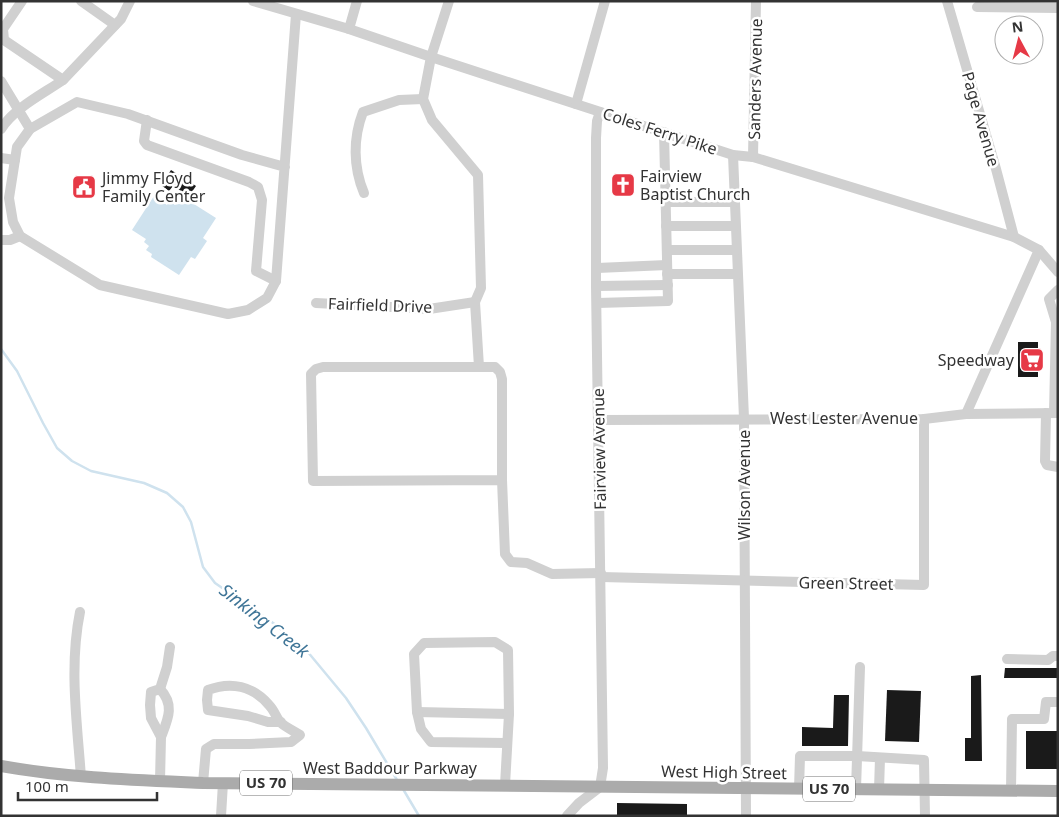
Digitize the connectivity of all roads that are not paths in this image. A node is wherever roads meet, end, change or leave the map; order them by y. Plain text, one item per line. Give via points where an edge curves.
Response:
1 (22, 1) edge
2 (81, 1) edge
3 (130, 1) edge
4 (253, 1) edge
5 (357, 1) edge
6 (449, 1) edge
7 (605, 1) edge
8 (756, 1) edge
9 (947, 1) edge
10 (977, 7) dead end
11 (1058, 8) edge
12 (296, 14) junction
13 (115, 25) junction
14 (349, 29) junction
15 (3, 40) edge
16 (431, 57) junction
17 (63, 80) junction
18 (3, 87) edge
19 (423, 99) junction
20 (576, 104) junction
21 (19, 110) junction
22 (600, 112) junction
23 (147, 120) junction
24 (1, 129) edge
25 (30, 129) junction
26 (664, 132) junction
27 (733, 154) junction
28 (753, 157) junction
29 (1, 158) edge
30 (15, 160) junction
31 (285, 167) junction
32 (364, 193) dead end
33 (666, 202) junction
34 (734, 202) junction
35 (666, 226) junction
36 (735, 226) junction
37 (20, 236) junction
38 (1014, 237) junction
39 (1, 240) edge
40 (667, 250) junction
41 (736, 250) junction
42 (1039, 250) junction
43 (596, 268) junction
44 (667, 270) junction
45 (1058, 272) edge
46 (737, 274) junction
47 (276, 281) junction
48 (668, 285) junction
49 (596, 286) junction
50 (1058, 290) edge
51 (475, 302) junction
52 (316, 303) dead end
53 (597, 303) junction
54 (1057, 322) edge
55 (478, 366) junction
56 (1053, 413) edge
57 (966, 414) junction
58 (744, 418) junction
59 (924, 419) junction
60 (599, 420) junction
61 (1058, 467) edge
62 (502, 480) junction
63 (601, 575) junction
64 (745, 581) junction
65 (80, 612) dead end
66 (170, 647) dead end
67 (1058, 656) edge
68 (1007, 659) dead end
69 (860, 667) dead end
70 (160, 689) junction
71 (1058, 702) edge
72 (417, 712) junction
73 (509, 714) junction
74 (281, 722) junction
75 (161, 737) junction
76 (506, 743) junction
77 (858, 756) junction
78 (880, 758) junction
79 (1, 766) edge
80 (81, 777) junction
81 (160, 782) junction
82 (204, 783) junction
83 (223, 783) junction
84 (506, 785) junction
85 (600, 787) junction
86 (746, 788) junction
87 (799, 789) junction
88 (856, 790) junction
89 (880, 790) junction
90 (925, 790) junction
91 (1011, 791) junction
92 (1058, 791) edge
93 (221, 816) edge
94 (567, 816) edge
95 (746, 816) edge
96 (925, 816) edge

1 - 15 street via 3,30
2 - 13 street
3 - 13 street
4 - 12 street, Coles Ferry Pike
5 - 14 street
6 - 16 street
7 - 20 street
8 - 28 street, Sanders Avenue
9 - 38 street, Page Avenue
10 - 11 street
12 - 14 street, Coles Ferry Pike
12 - 31 street
13 - 17 street
14 - 16 street, Coles Ferry Pike
15 - 17 street
16 - 19 street
16 - 20 street, Coles Ferry Pike
17 - 21 street
18 - 21 street
19 - 32 street via 399,100 363,112 356,129 356,151 358,180
19 - 51 street via 432,120 478,175 481,288
20 - 22 street, Coles Ferry Pike
21 - 24 street
21 - 25 street
22 - 26 street, Coles Ferry Pike
22 - 43 street, Fairview Avenue via 596,138
23 - 25 street via 77,102
23 - 31 street via 242,155
23 - 47 street via 144,141 147,145 258,187 262,200 256,271
25 - 30 street via 17,147
26 - 27 street, Coles Ferry Pike
26 - 33 street
27 - 28 street, Coles Ferry Pike
27 - 34 street, Wilson Avenue
28 - 38 street, Coles Ferry Pike
29 - 30 street
30 - 37 street via 9,198 13,222
31 - 47 street
33 - 34 street
33 - 35 street
34 - 36 street, Wilson Avenue
35 - 36 street
35 - 40 street
36 - 41 street, Wilson Avenue
37 - 39 street
37 - 47 street via 100,285 228,314 248,310 267,298
38 - 42 street, Coles Ferry Pike
40 - 41 street
40 - 44 street
41 - 46 street, Wilson Avenue
42 - 45 street, Coles Ferry Pike
42 - 57 street
43 - 44 street
43 - 49 street, Fairview Avenue
44 - 46 street
44 - 48 street
46 - 58 street, Wilson Avenue
48 - 49 street
48 - 53 street via 668,302
49 - 53 street, Fairview Avenue
50 - 54 street via 1049,299
51 - 52 street, Fairfield Drive via 429,308
51 - 55 street
53 - 60 street, Fairview Avenue
54 - 56 street
55 - 62 street via 495,367 502,379
55 - 62 street via 316,369 311,374 313,481
56 - 57 street, West Lester Avenue
56 - 61 street via 1045,461 1047,465
57 - 59 street, West Lester Avenue
58 - 59 street, West Lester Avenue
58 - 60 street, West Lester Avenue
58 - 64 street, Wilson Avenue
59 - 64 street, Green Street via 924,585
60 - 63 street, Fairview Avenue
62 - 63 street, Green Street via 504,545 505,554 511,562 527,563 552,574
63 - 64 street, Green Street
63 - 85 street, Fairview Avenue via 604,768
64 - 86 street, Wilson Avenue
65 - 80 street via 76,633 74,706
66 - 70 street
67 - 68 street via 1048,660
69 - 77 street
70 - 75 street via 170,703
70 - 75 street via 152,692 150,706 151,718
71 - 91 street via 1046,702 1044,719 1012,719
72 - 73 street
72 - 73 street via 414,654 424,643 495,642 508,650
72 - 76 street via 421,729 431,742
73 - 76 street
74 - 74 street via 258,693 242,687 220,686 208,690 208,710
74 - 82 street via 300,735 291,742 214,744 206,749
75 - 81 street
76 - 84 street
77 - 78 street
77 - 87 street via 800,756
77 - 88 street
78 - 89 street
78 - 90 street via 924,760
79 - 80 main road, West Baddour Parkway / US 70
80 - 81 main road, West Baddour Parkway / US 70
81 - 82 main road, West Baddour Parkway / US 70
82 - 83 main road, West Baddour Parkway / US 70
83 - 84 main road, West Baddour Parkway / US 70
83 - 93 street
84 - 85 main road, West Baddour Parkway / US 70
85 - 86 main road, West High Street / US 70
85 - 94 street
86 - 87 main road, West High Street / US 70
86 - 95 street, Wilson Avenue
87 - 88 main road, West High Street / US 70
88 - 89 main road, West High Street / US 70
89 - 90 main road, West High Street / US 70
90 - 91 main road, West High Street / US 70
90 - 96 street
91 - 92 main road, West High Street / US 70

